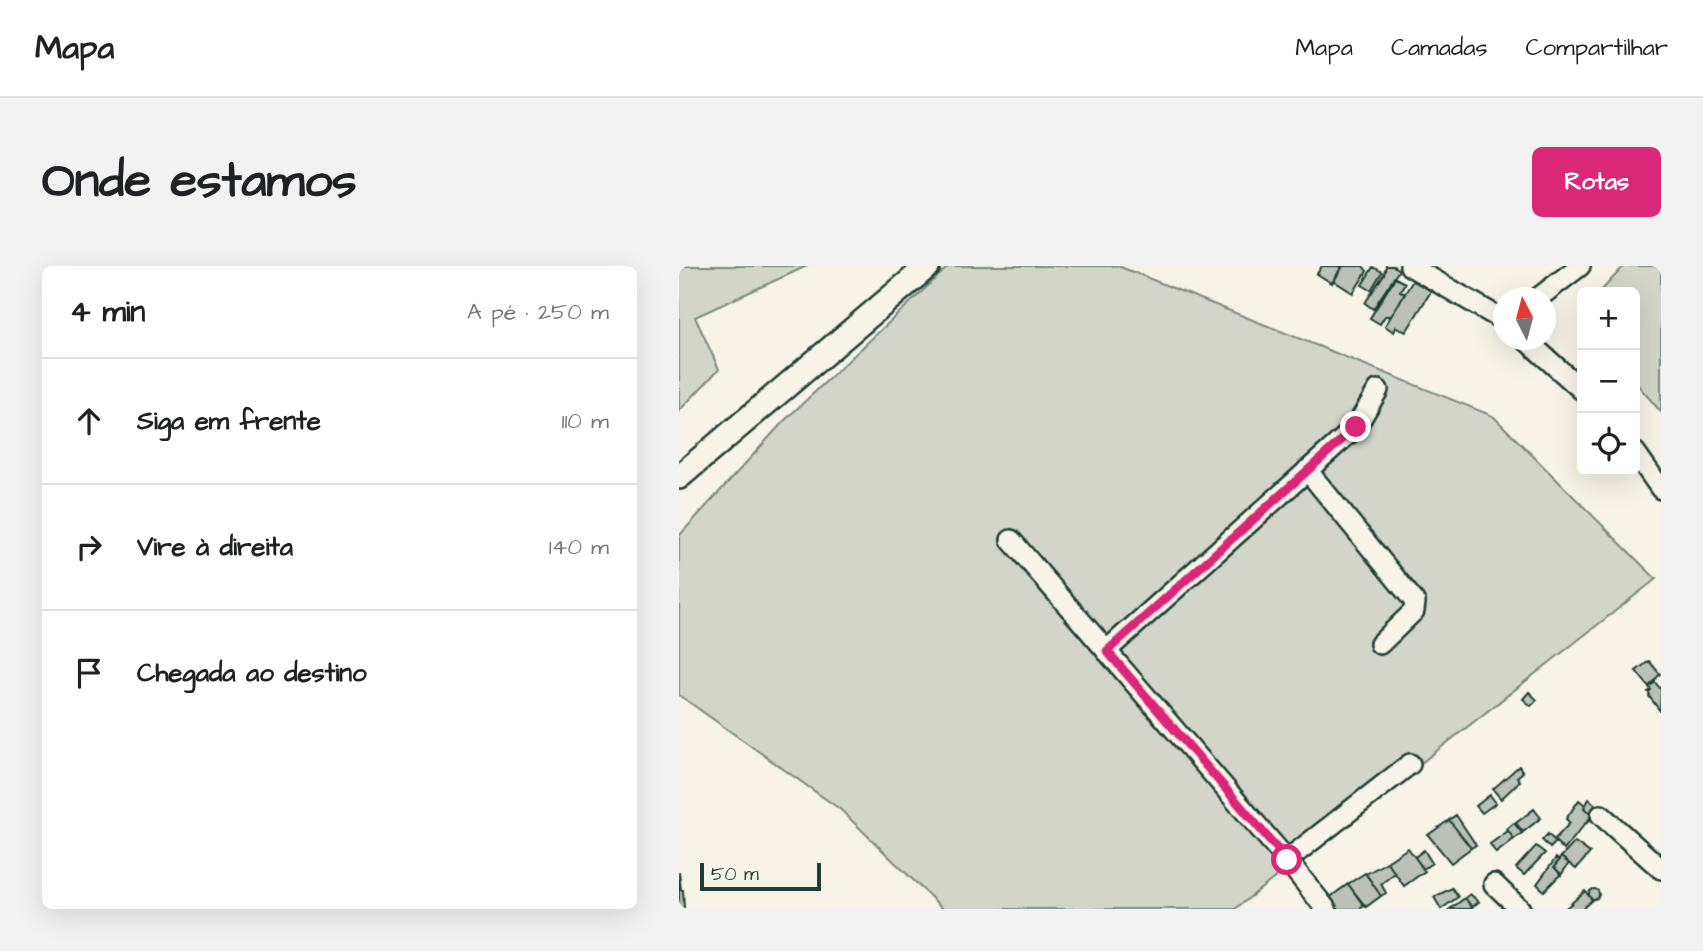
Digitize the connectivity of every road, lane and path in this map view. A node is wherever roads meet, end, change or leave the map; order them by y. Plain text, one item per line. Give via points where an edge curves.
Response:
1 (928, 266) edge
2 (1410, 266) edge
3 (1580, 266) edge
4 (1552, 287) edge
5 (1493, 314) edge
6 (1537, 350) edge
7 (1577, 386) edge
8 (1378, 390) dead end
9 (1640, 459) edge
10 (1307, 470) junction
11 (679, 477) edge
12 (1661, 489) edge
13 (1011, 540) dead end
14 (1380, 644) dead end
15 (1107, 651) junction
16 (1410, 764) dead end
17 (1601, 815) dead end
18 (1287, 860) junction
19 (1661, 869) edge
20 (1494, 884) dead end
21 (1326, 909) edge
22 (1520, 909) edge

1 - 11 main road
2 - 5 street
3 - 4 street
6 - 7 street
8 - 10 street via 1356,427
9 - 12 street
10 - 14 street via 1415,602 1414,611
10 - 15 street
13 - 15 street
15 - 18 street
16 - 18 street
17 - 19 street
18 - 21 street
20 - 22 street

